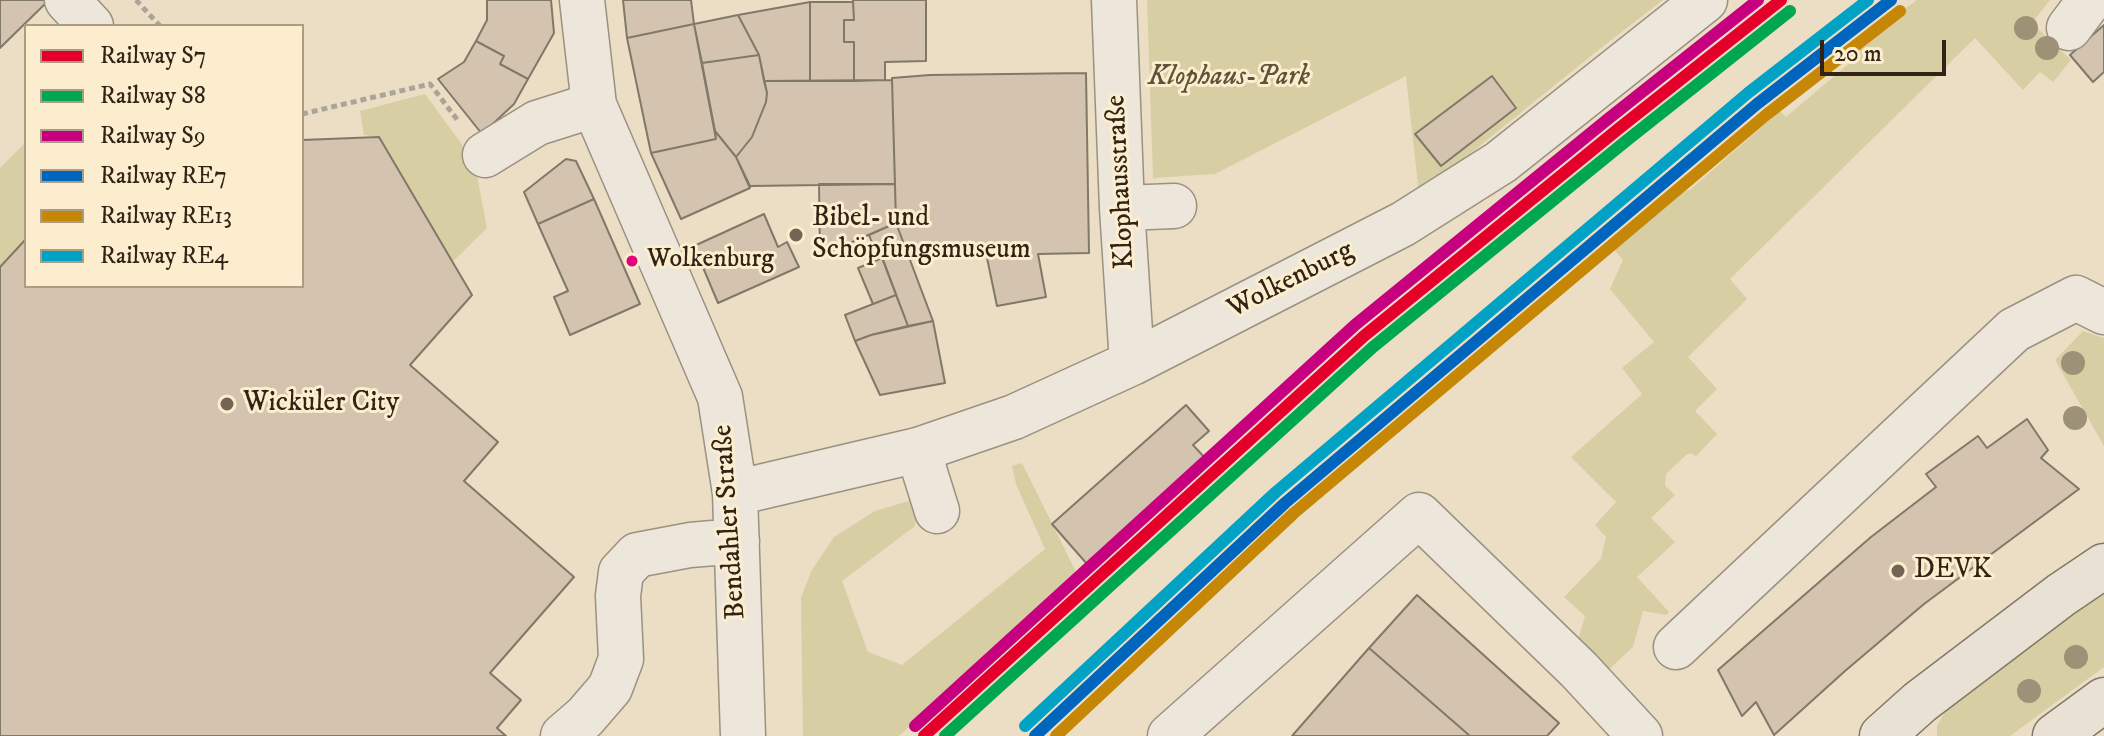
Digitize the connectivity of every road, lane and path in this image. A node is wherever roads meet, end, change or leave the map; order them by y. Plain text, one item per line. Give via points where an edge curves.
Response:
1 (67, 0) edge
2 (136, 0) edge
3 (582, 0) edge
4 (1114, 0) edge
5 (1705, 0) edge
6 (89, 24) edge
7 (158, 24) edge
8 (594, 105) junction
9 (304, 114) edge
10 (485, 155) joint
11 (1174, 206) dead end
12 (1122, 208) junction
13 (2104, 312) edge
14 (1132, 363) junction
15 (918, 450) junction
16 (735, 493) junction
17 (937, 511) dead end
18 (737, 541) junction
19 (2104, 566) edge
20 (1676, 647) dead end
21 (2104, 700) edge
22 (1916, 719) edge
23 (563, 736) edge
24 (743, 736) edge
25 (1170, 736) edge
26 (1640, 736) edge
27 (1882, 736) edge
28 (2055, 736) edge

1 - 6 street
2 - 7 path
3 - 8 street, Bendahler Straße
4 - 12 street, Klophausstraße
5 - 14 street, Wolkenburg via 1501,162 1403,224
8 - 10 street via 537,123
8 - 16 street, Bendahler Straße via 719,393
9 - 10 path via 430,84
11 - 12 street
12 - 14 street, Klophausstraße
13 - 20 street via 2076,298 2014,330
14 - 15 street, Wolkenburg via 1014,417
15 - 16 street, Wolkenburg
15 - 17 street
16 - 18 street, Bendahler Straße
18 - 23 street via 637,555 621,572 621,659 610,688
18 - 24 street, Bendahler Straße
19 - 22 main road via 2061,595
21 - 28 main road
22 - 27 main road
25 - 26 street via 1419,515

